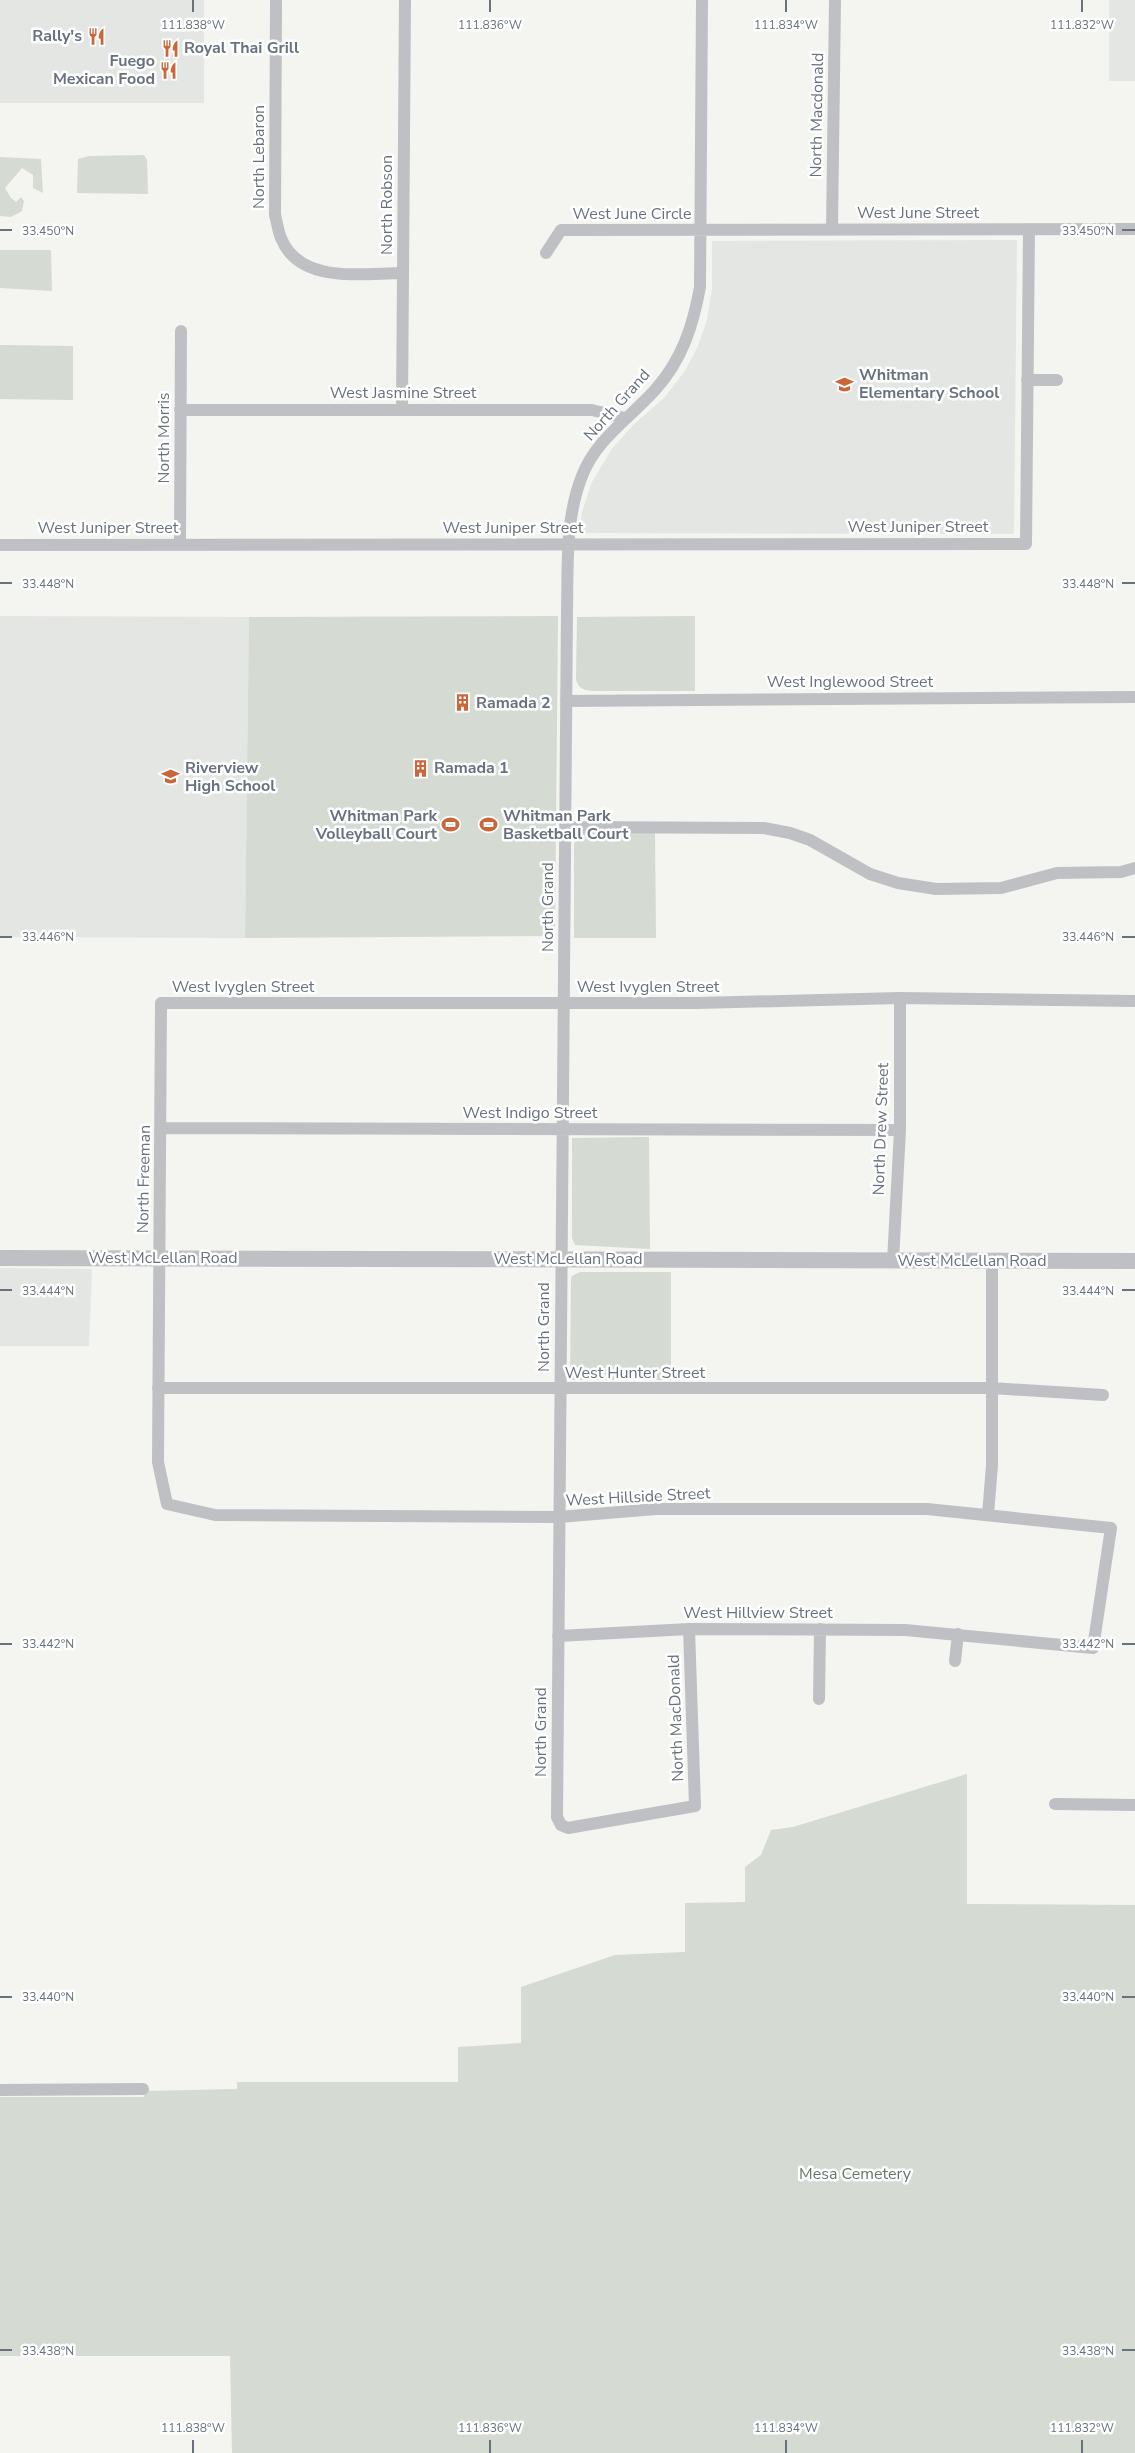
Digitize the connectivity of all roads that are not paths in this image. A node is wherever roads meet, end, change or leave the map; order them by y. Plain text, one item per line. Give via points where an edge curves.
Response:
1 (276, 0) edge
2 (405, 0) edge
3 (702, 0) edge
4 (835, 0) edge
5 (1029, 229) junction
6 (1135, 229) edge
7 (700, 230) junction
8 (832, 230) junction
9 (546, 253) dead end
10 (403, 273) junction
11 (181, 331) dead end
12 (1028, 380) junction
13 (1057, 380) dead end
14 (180, 410) junction
15 (402, 410) junction
16 (624, 418) junction
17 (568, 544) junction
18 (0, 545) edge
19 (180, 545) junction
20 (1135, 697) edge
21 (566, 701) junction
22 (565, 827) junction
23 (1135, 868) edge
24 (900, 998) junction
25 (1135, 1001) edge
26 (161, 1003) joint
27 (563, 1004) junction
28 (161, 1128) junction
29 (562, 1129) junction
30 (900, 1130) junction
31 (0, 1258) edge
32 (159, 1258) junction
33 (560, 1258) junction
34 (992, 1260) junction
35 (893, 1261) junction
36 (1135, 1261) edge
37 (158, 1388) junction
38 (992, 1388) junction
39 (560, 1389) junction
40 (1103, 1395) dead end
41 (167, 1504) joint
42 (988, 1515) junction
43 (559, 1517) junction
44 (690, 1629) junction
45 (820, 1629) junction
46 (958, 1634) junction
47 (558, 1636) junction
48 (1093, 1648) joint
49 (955, 1661) dead end
50 (819, 1699) dead end
51 (1056, 1804) dead end
52 (1135, 1805) edge
53 (561, 1825) joint
54 (143, 2089) dead end
55 (0, 2090) edge

1 - 10 street, North Lebaron via 275,215 281,239 296,258 316,271
2 - 10 street, North Robson
3 - 7 street, North Grand
4 - 8 street, North Macdonald
5 - 6 street, West June Street
5 - 8 street, West June Street
5 - 12 street
7 - 8 street, West June Street
7 - 9 street, West June Circle via 561,230
7 - 16 street, North Grand via 700,287 687,340 674,365 654,390
10 - 15 street, North Robson
11 - 14 street, North Morris
12 - 13 street
12 - 17 street, West Juniper Street via 1026,544
14 - 15 street, West Jasmine Street
14 - 19 street, North Morris
15 - 16 street, West Jasmine Street via 592,410
16 - 17 street, North Grand via 601,443 582,474 570,510
17 - 19 street, West Juniper Street
17 - 21 street, North Grand
18 - 19 street, West Juniper Street
20 - 21 street, West Inglewood Street
21 - 22 street, North Grand
22 - 23 street via 777,830 810,840 870,874 898,883 936,889 1001,888 1056,873 1121,872
22 - 27 street, North Grand
24 - 25 street, West Ivyglen Street
24 - 27 street, West Ivyglen Street
24 - 30 street, North Drew Street
26 - 27 street, West Ivyglen Street
26 - 28 street, North Freeman
27 - 29 street, North Grand
28 - 29 street, West Indigo Street
28 - 32 street, North Freeman
29 - 30 street, West Indigo Street
29 - 33 street, North Grand
30 - 35 street, North Drew Street
31 - 32 street, West McLellan Road
32 - 33 street, West McLellan Road
32 - 37 street, North Freeman
33 - 35 street, West McLellan Road
33 - 39 street, North Grand
34 - 35 street, West McLellan Road
34 - 36 street, West McLellan Road
34 - 38 street
37 - 39 street, West Hunter Street
37 - 41 street, North Freeman via 158,1462
38 - 39 street, West Hunter Street
38 - 40 street, West Hunter Street
38 - 42 street
39 - 43 street, North Grand
41 - 43 street, West Hillside Street via 215,1515
42 - 43 street, West Hillside Street via 927,1509 656,1509
42 - 48 street, West Hillside Street via 1111,1528
43 - 47 street, North Grand
44 - 45 street, West Hillview Street
44 - 47 street, West Hillview Street
44 - 53 street, North MacDonald via 695,1806 568,1828
45 - 46 street, West Hillview Street
45 - 50 street
46 - 48 street, West Hillview Street
46 - 49 street
47 - 53 street, North Grand via 557,1817
51 - 52 street
54 - 55 street

